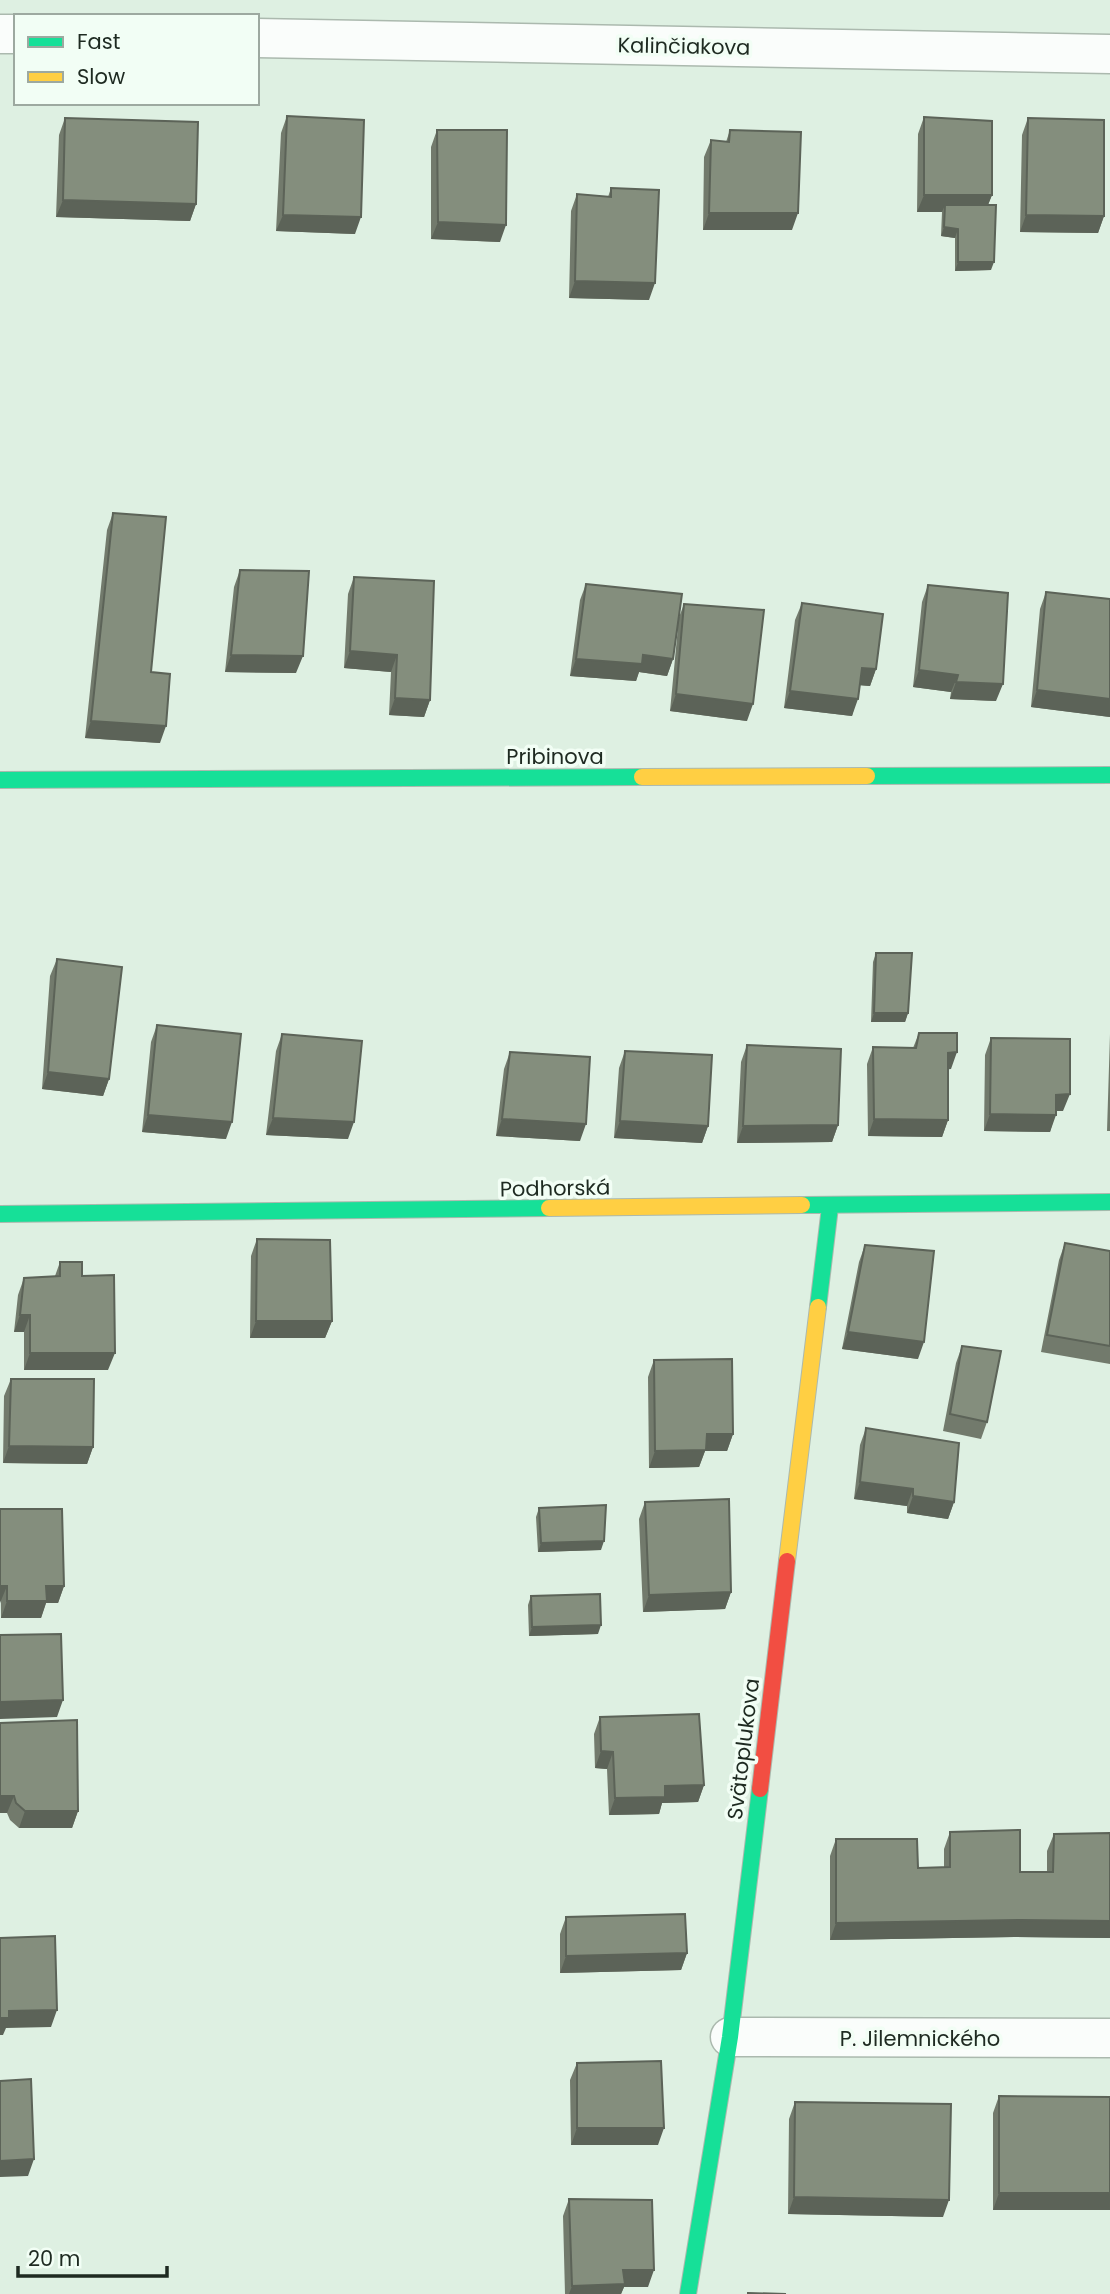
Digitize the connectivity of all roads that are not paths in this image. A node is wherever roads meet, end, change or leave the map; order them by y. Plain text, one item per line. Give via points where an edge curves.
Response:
1 (259, 38) edge
2 (1110, 54) edge
3 (1110, 775) edge
4 (0, 780) edge
5 (1110, 1202) edge
6 (830, 1207) junction
7 (0, 1214) edge
8 (730, 2037) junction
9 (1110, 2038) edge
10 (688, 2294) edge

1 - 2 street, Kalinčiakova
3 - 4 street, Pribinova
5 - 6 street, Podhorská
6 - 7 street, Podhorská
6 - 8 street, Svätoplukova
8 - 9 street, P. Jilemnického
8 - 10 street, Svätoplukova

